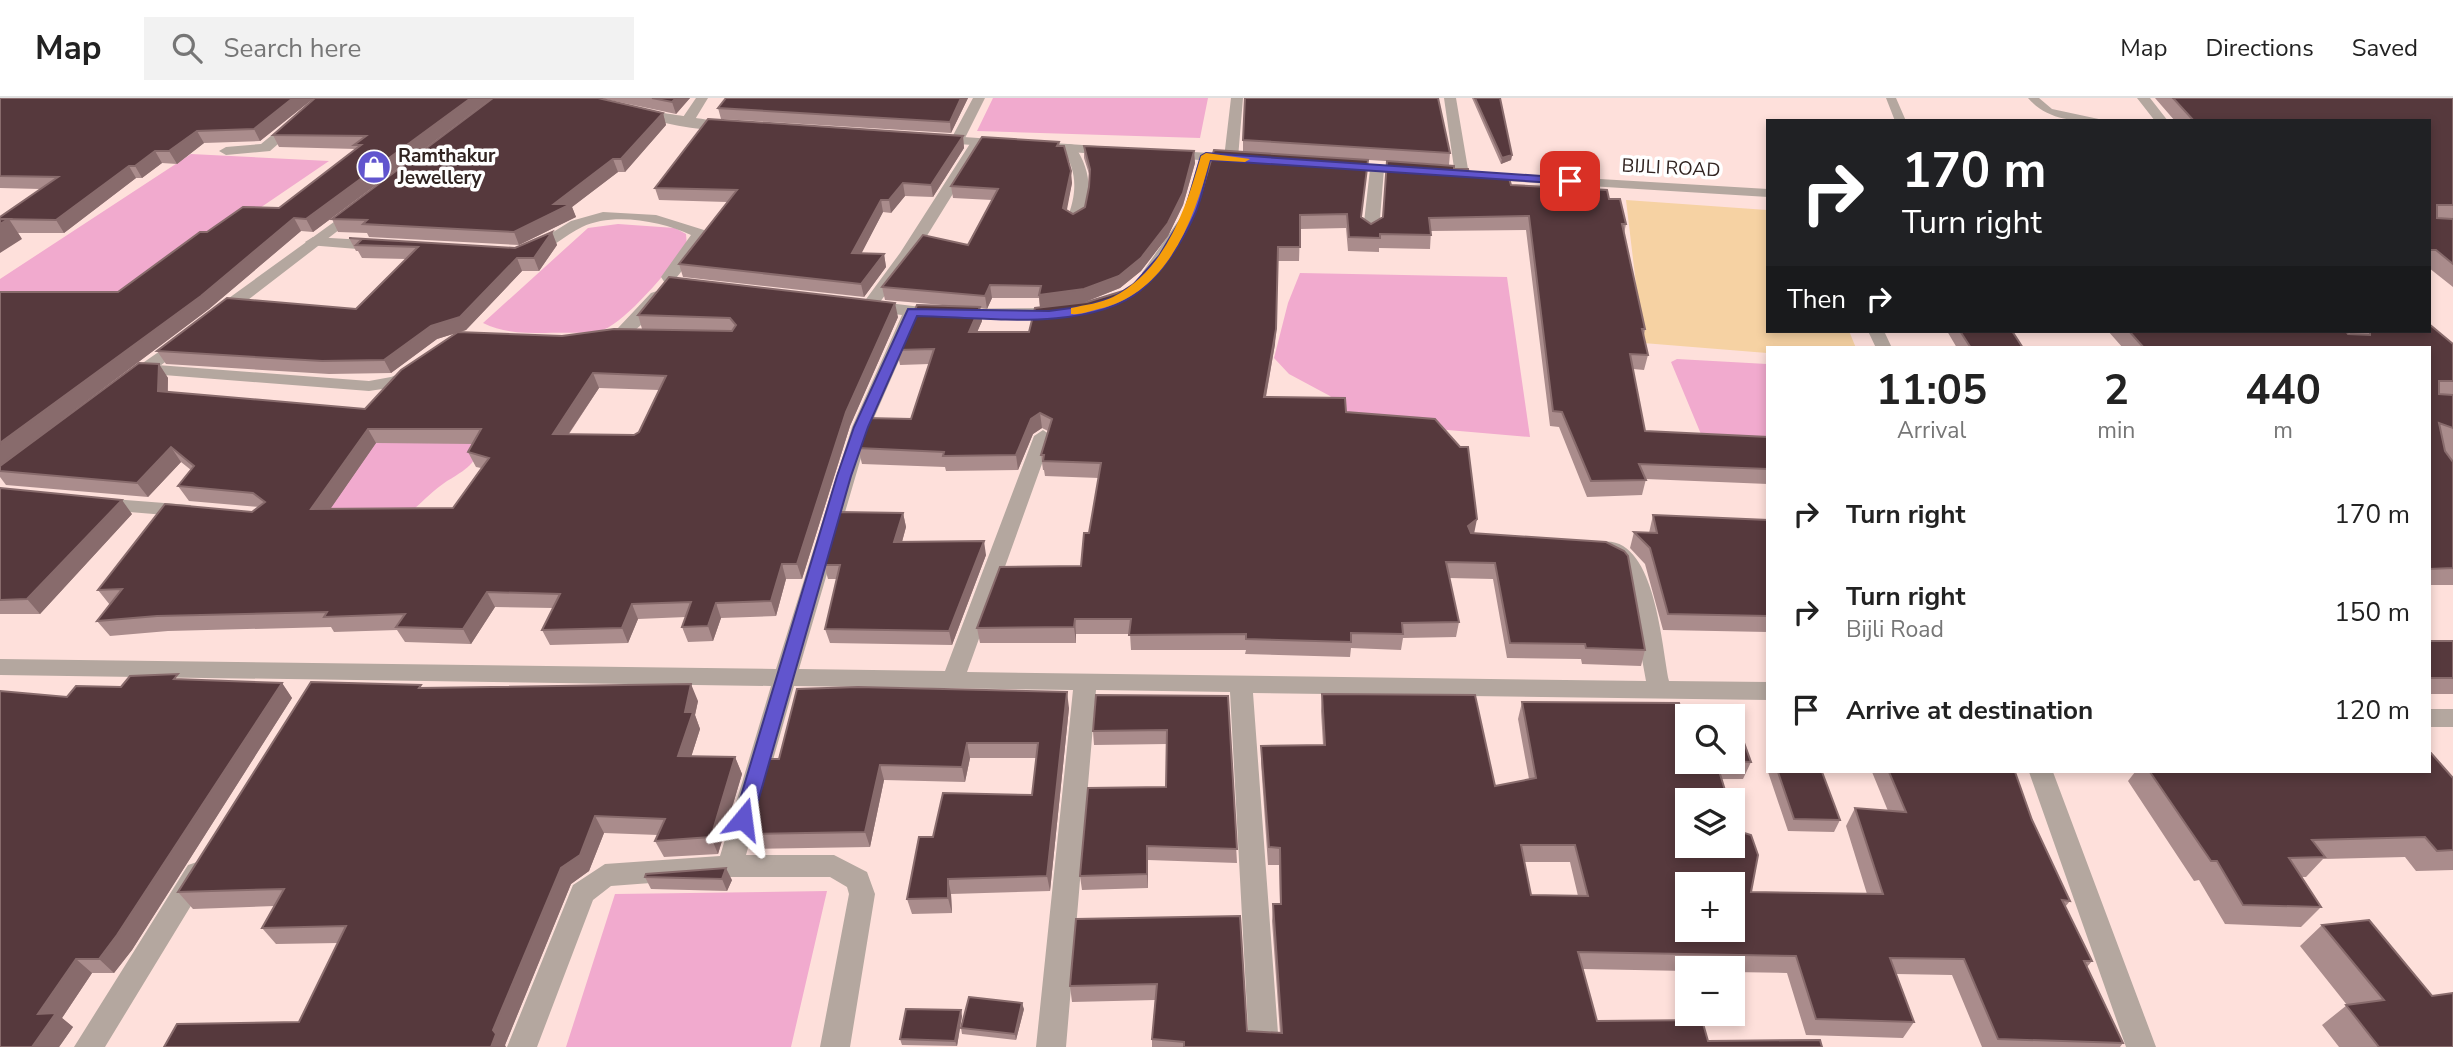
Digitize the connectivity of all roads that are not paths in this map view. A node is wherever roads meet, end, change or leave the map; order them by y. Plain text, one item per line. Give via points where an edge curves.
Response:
1 (325, 98) edge
2 (702, 98) edge
3 (979, 98) edge
4 (1237, 98) edge
5 (1450, 98) edge
6 (1891, 98) edge
7 (2033, 98) edge
8 (2143, 98) edge
9 (622, 110) edge
10 (1900, 119) edge
11 (2091, 119) edge
12 (2160, 119) edge
13 (686, 123) junction
14 (754, 127) edge
15 (917, 138) edge
16 (957, 141) junction
17 (978, 142) junction
18 (1069, 148) junction
19 (226, 151) dead end
20 (1124, 151) edge
21 (1151, 153) edge
22 (1206, 156) junction
23 (1231, 158) junction
24 (1257, 160) edge
25 (1323, 165) edge
26 (1377, 169) junction
27 (1425, 172) edge
28 (1765, 194) edge
29 (366, 202) edge
30 (1075, 219) edge
31 (1371, 231) edge
32 (313, 242) junction
33 (396, 247) edge
34 (506, 253) edge
35 (669, 281) junction
36 (709, 287) edge
37 (1137, 287) edge
38 (1075, 311) edge
39 (912, 312) junction
40 (624, 332) junction
41 (650, 337) edge
42 (588, 340) edge
43 (424, 363) edge
44 (144, 369) junction
45 (111, 394) edge
46 (1043, 436) edge
47 (75, 501) edge
48 (207, 512) edge
49 (1580, 547) edge
50 (0, 667) edge
51 (324, 671) junction
52 (783, 677) junction
53 (953, 680) junction
54 (1084, 682) junction
55 (1241, 684) junction
56 (1660, 690) junction
57 (1766, 691) edge
58 (309, 694) edge
59 (2431, 718) edge
60 (2453, 718) edge
61 (2041, 773) edge
62 (209, 854) edge
63 (730, 866) junction
64 (89, 1047) edge
65 (522, 1047) edge
66 (835, 1047) edge
67 (1051, 1047) edge
68 (1264, 1047) edge
69 (2141, 1047) edge

1 - 19 street via 265,148
2 - 13 street
3 - 16 street
4 - 23 street
5 - 28 street, BIJLI ROAD via 1456,175
6 - 10 lane
7 - 11 lane via 2049,112
8 - 12 street
9 - 13 street
13 - 14 street
15 - 16 street
16 - 17 street
17 - 18 street
17 - 39 street via 894,275 862,305
18 - 20 street
18 - 30 street via 1080,166 1084,188
21 - 22 street
22 - 23 street
22 - 37 street via 1190,214 1163,258
23 - 24 street
25 - 26 street
26 - 27 street
26 - 31 street
29 - 32 street
32 - 33 street
32 - 44 street
34 - 35 street via 533,251 588,219 667,222 699,233
35 - 36 street
35 - 40 street
38 - 39 street via 1049,315
39 - 52 street via 861,427
40 - 41 street via 624,336
40 - 42 street
43 - 44 street via 396,383 369,386
44 - 45 street
46 - 53 street
47 - 48 street
49 - 56 street via 1605,548 1629,559 1636,571
50 - 51 street
51 - 52 street
51 - 58 street
52 - 53 street
52 - 63 street
53 - 54 street
54 - 55 street
54 - 67 street
55 - 56 street
55 - 68 street
56 - 57 street
59 - 60 street
61 - 69 street
62 - 64 street
63 - 65 street via 605,875 593,881 582,892
63 - 66 street via 834,866 858,880 862,894

